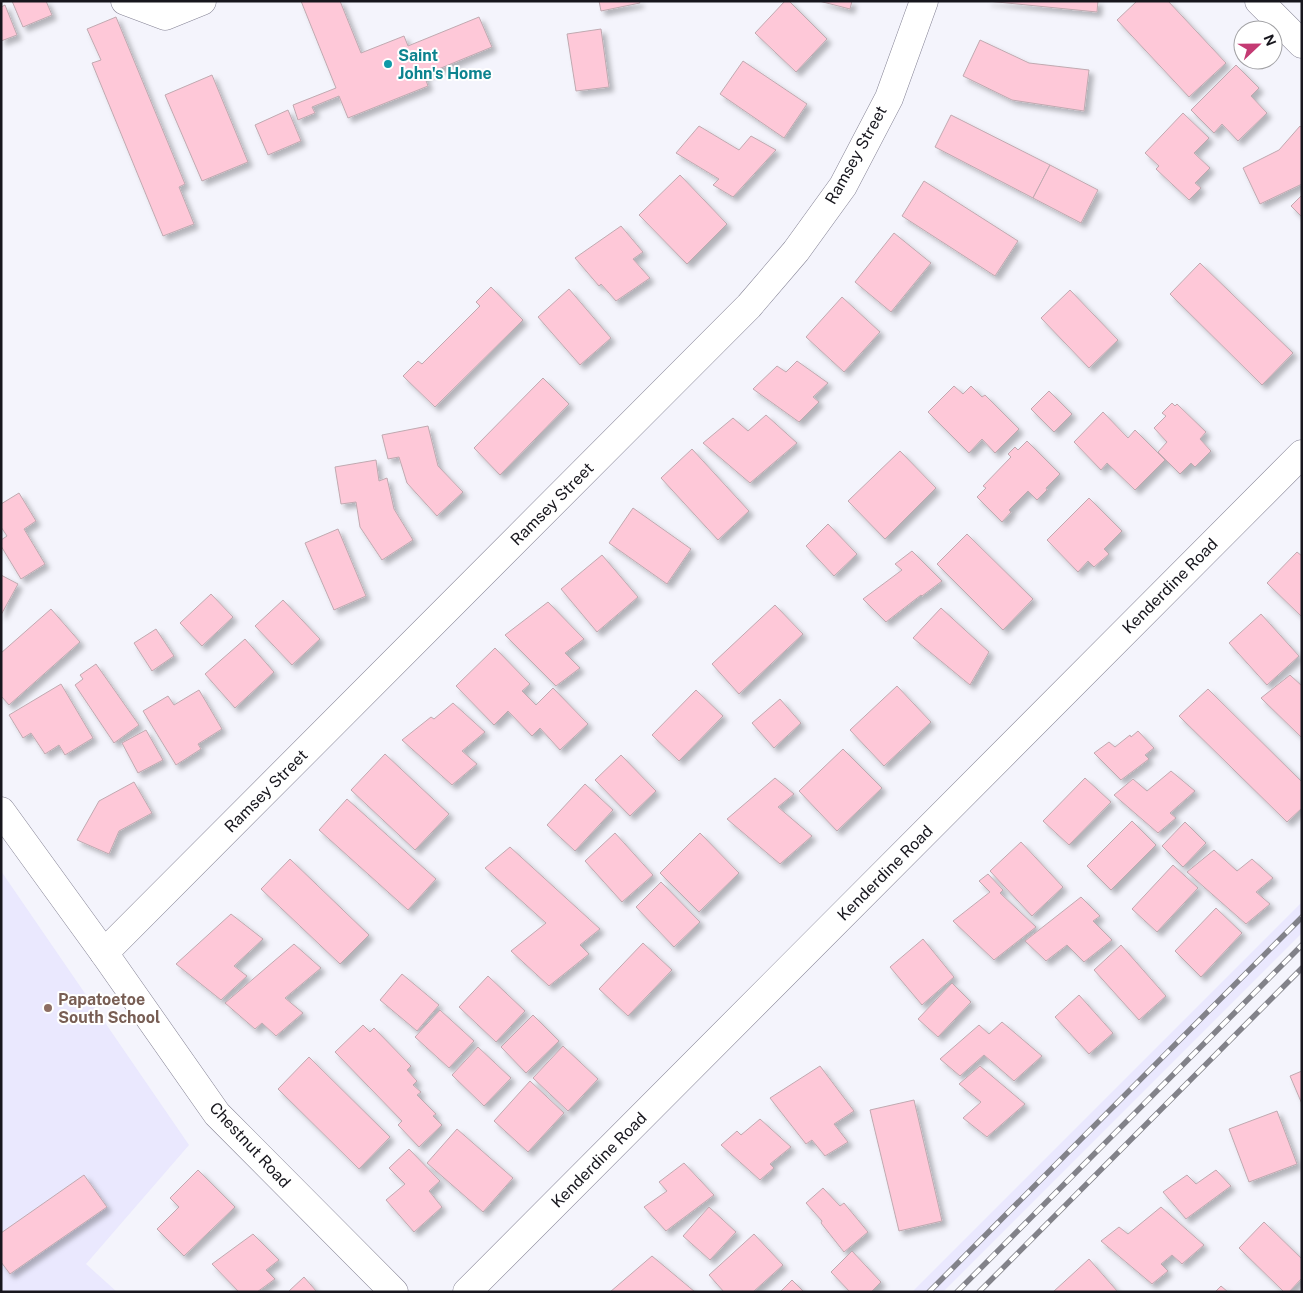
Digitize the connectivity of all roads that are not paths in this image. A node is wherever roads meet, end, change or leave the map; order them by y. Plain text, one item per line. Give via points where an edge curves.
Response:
1 (124, 1) edge
2 (202, 1) edge
3 (924, 1) edge
4 (1260, 1) edge
5 (1302, 44) edge
6 (1302, 454) edge
7 (1, 811) edge
8 (104, 952) junction
9 (394, 1292) edge
10 (467, 1292) edge

1 - 2 street via 165,16
3 - 8 street, Ramsey Street via 889,98 843,186 796,251 749,306
4 - 5 street
6 - 10 street, Kenderdine Road
7 - 8 street, Chestnut Road
8 - 9 street, Chestnut Road via 217,1114

